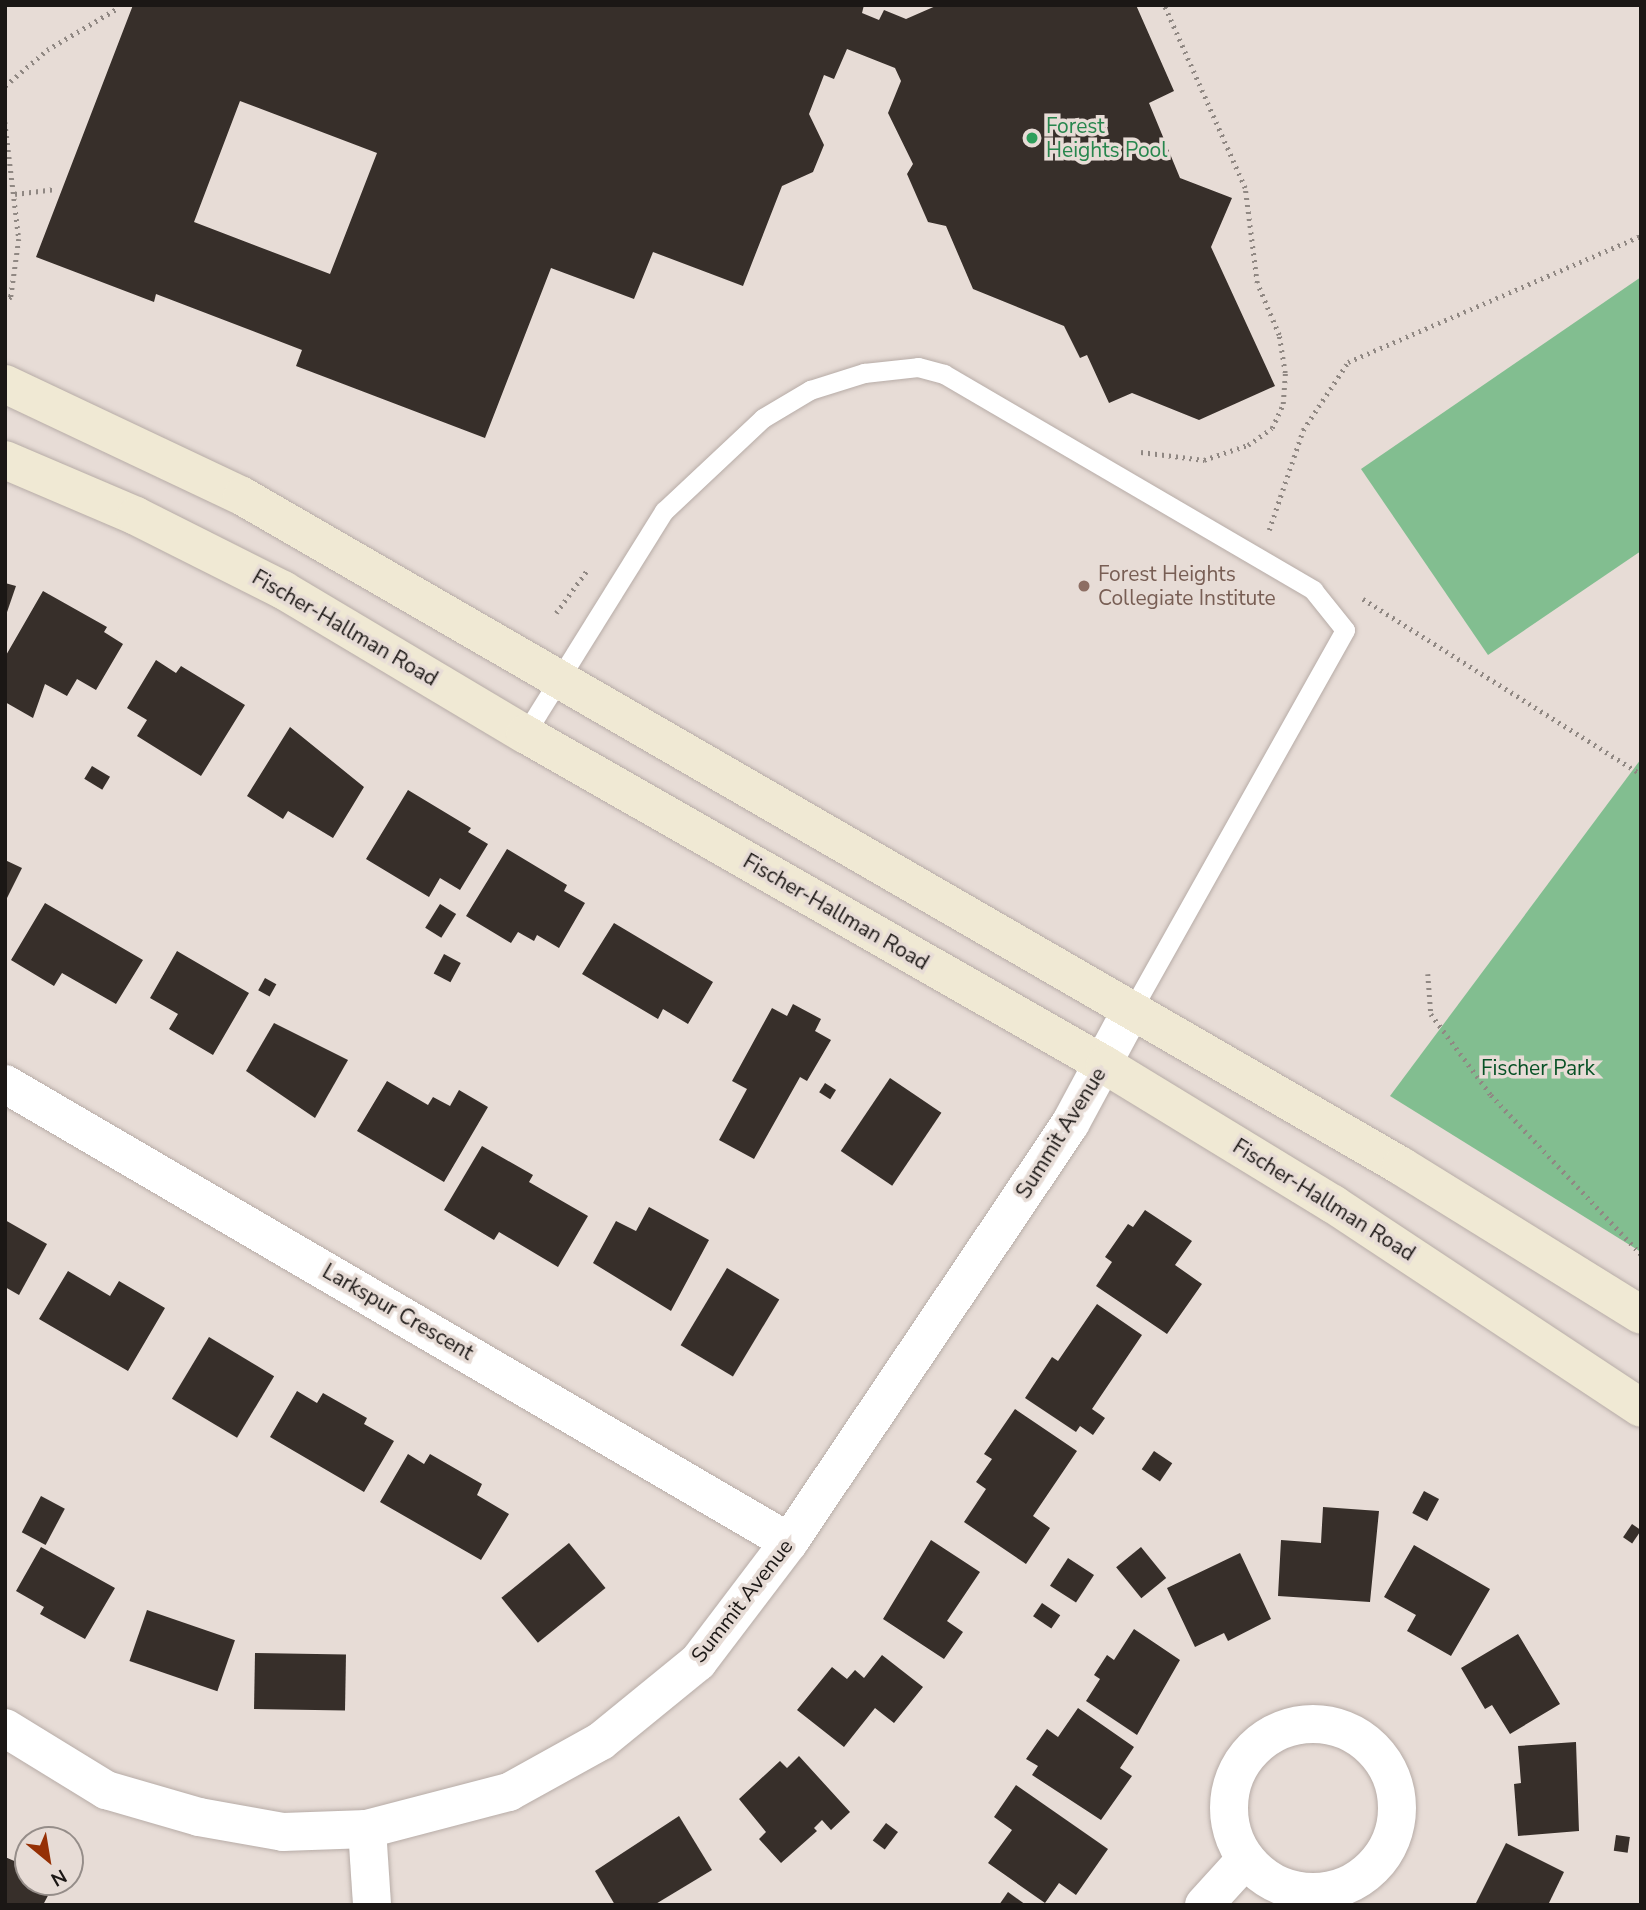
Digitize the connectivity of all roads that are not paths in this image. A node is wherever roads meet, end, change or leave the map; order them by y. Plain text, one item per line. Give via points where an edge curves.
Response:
1 (5, 384) edge
2 (5, 460) edge
3 (562, 678) junction
4 (525, 734) junction
5 (1132, 1009) junction
6 (1105, 1065) junction
7 (5, 1084) edge
8 (1641, 1315) edge
9 (1641, 1408) edge
10 (789, 1542) junction
11 (5, 1728) edge
12 (367, 1829) junction
13 (1245, 1860) junction
14 (372, 1905) edge
15 (1204, 1905) edge

1 - 3 main road via 242,496
2 - 4 main road, Fischer-Hallman Road via 136,516 283,590
3 - 4 lane
3 - 5 main road
3 - 5 lane via 664,511 763,418 810,390 864,373 918,367 944,374 1313,590 1345,630
4 - 6 main road, Fischer-Hallman Road
5 - 6 street, Summit Avenue
5 - 8 main road via 1401,1166
6 - 9 main road, Fischer-Hallman Road via 1333,1204
6 - 10 street, Summit Avenue
7 - 10 street, Larkspur Crescent
10 - 12 street, Summit Avenue via 698,1662 601,1741 509,1792
11 - 12 street, Summit Avenue via 106,1790 199,1817 283,1832
12 - 14 street
13 - 13 street via 1232,1834 1228,1805 1235,1775 1251,1751 1288,1727 1318,1723 1349,1731 1373,1749 1391,1774 1398,1803 1395,1832 1382,1858 1367,1874 1341,1888 1309,1893 1280,1887
13 - 15 street

